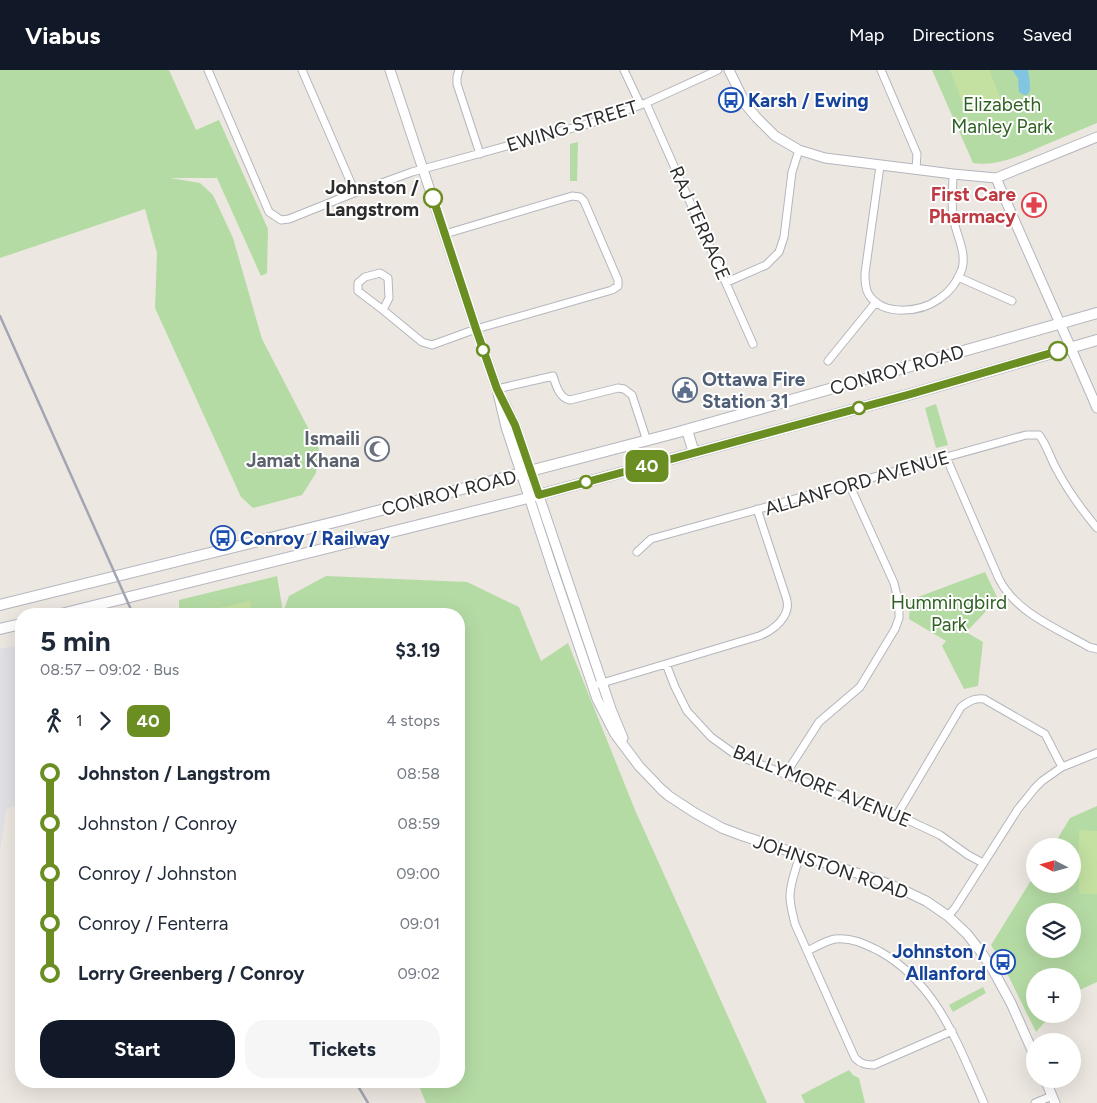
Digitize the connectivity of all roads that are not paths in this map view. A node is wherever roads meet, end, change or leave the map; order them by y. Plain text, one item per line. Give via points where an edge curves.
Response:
1 (208, 70) edge
2 (302, 70) edge
3 (390, 70) edge
4 (459, 70) edge
5 (624, 70) edge
6 (718, 70) edge
7 (729, 70) edge
8 (881, 70) edge
9 (643, 103) junction
10 (1097, 137) edge
11 (799, 150) junction
12 (480, 154) junction
13 (880, 166) junction
14 (423, 169) junction
15 (916, 169) junction
16 (954, 174) junction
17 (996, 178) junction
18 (354, 193) junction
19 (444, 234) junction
20 (958, 277) junction
21 (727, 282) junction
22 (1012, 301) dead end
23 (876, 302) junction
24 (384, 310) junction
25 (1097, 313) edge
26 (1061, 324) junction
27 (476, 329) junction
28 (1097, 340) edge
29 (753, 344) dead end
30 (1071, 347) junction
31 (828, 361) dead end
32 (497, 389) junction
33 (1097, 408) edge
34 (687, 430) junction
35 (647, 441) junction
36 (694, 453) junction
37 (946, 457) junction
38 (527, 472) junction
39 (849, 484) junction
40 (534, 496) junction
41 (757, 509) junction
42 (1097, 528) edge
43 (637, 552) dead end
44 (0, 606) edge
45 (85, 608) edge
46 (15, 625) edge
47 (0, 629) edge
48 (1097, 649) edge
49 (666, 664) junction
50 (603, 683) junction
51 (592, 686) junction
52 (1097, 753) edge
53 (631, 754) junction
54 (1062, 767) junction
55 (785, 775) junction
56 (898, 815) junction
57 (800, 854) junction
58 (983, 863) junction
59 (948, 916) junction
60 (807, 951) junction
61 (952, 1032) junction
62 (1026, 1037) edge
63 (1049, 1088) edge
64 (1054, 1100) edge
65 (984, 1103) edge
66 (1035, 1103) edge

1 - 18 street, EWING STREET via 268,212 281,220 289,219
2 - 18 street
3 - 14 street, JOHNSTON ROAD
4 - 12 street via 457,84
5 - 9 street, RAJ TERRACE
6 - 9 street, EWING STREET
7 - 11 street via 746,104 756,116 775,136
8 - 15 street via 917,154
9 - 12 street, EWING STREET via 591,123
9 - 21 street, RAJ TERRACE
10 - 17 street
11 - 13 street via 825,158
11 - 21 street via 792,172 784,237 779,252 766,265
12 - 14 street, EWING STREET
13 - 15 street
13 - 23 street via 865,273 869,295
14 - 18 street, EWING STREET
14 - 19 street, JOHNSTON ROAD
15 - 16 street
16 - 17 street
16 - 20 street via 953,218 963,252
17 - 26 street
19 - 27 street, JOHNSTON ROAD
19 - 27 street via 572,196 580,197 618,280 618,286 612,290
20 - 22 street
20 - 23 street via 940,299 924,306 900,311
21 - 29 street, RAJ TERRACE
23 - 31 street
24 - 24 street via 389,298 388,278 380,273 365,277 358,283 358,291
24 - 27 street via 422,342 432,345
25 - 26 main road, CONROY ROAD
26 - 30 street
26 - 34 main road, CONROY ROAD
27 - 32 street, JOHNSTON ROAD
28 - 30 main road, CONROY ROAD
30 - 33 street
30 - 36 main road, CONROY ROAD
32 - 35 street via 552,376 564,399 618,388 624,390 632,395
32 - 38 street, JOHNSTON ROAD via 515,425
34 - 35 main road, CONROY ROAD
34 - 36 main road
35 - 38 main road, CONROY ROAD
36 - 40 main road, CONROY ROAD
37 - 39 street, ALLANFORD AVENUE
37 - 42 street, ALLANFORD AVENUE via 1026,435 1039,435 1063,482
37 - 48 street via 1002,585 1029,613
38 - 40 street, JOHNSTON ROAD
38 - 44 main road, CONROY ROAD
39 - 41 street, ALLANFORD AVENUE
39 - 55 street via 894,583 899,618 860,687 819,722
40 - 45 main road, CONROY ROAD
40 - 50 street, JOHNSTON ROAD
40 - 51 street, JOHNSTON ROAD via 553,570
41 - 43 street via 651,539
41 - 49 street, ALLANFORD AVENUE via 786,596 788,608 784,616 769,632
46 - 47 main road
49 - 50 street, ALLANFORD AVENUE
49 - 55 street, BALLYMORE AVENUE via 687,711 711,737 736,755
50 - 51 street, ALLANFORD AVENUE
50 - 53 street, JOHNSTON ROAD
51 - 53 street, JOHNSTON ROAD via 609,724
52 - 54 street
53 - 57 street, JOHNSTON ROAD via 661,789 695,813 722,828
54 - 56 street via 1045,734 977,698 961,707
54 - 58 street via 1028,796
55 - 56 street, BALLYMORE AVENUE
56 - 58 street, BALLYMORE AVENUE via 940,835
57 - 59 street, JOHNSTON ROAD via 901,889
57 - 60 street via 791,888 791,904 795,924
58 - 59 street
59 - 62 street, JOHNSTON ROAD via 967,934 993,970
60 - 61 street via 834,939 868,945 915,978 936,1003
60 - 61 street via 860,1063 874,1065
61 - 65 street
63 - 64 street
64 - 66 street

